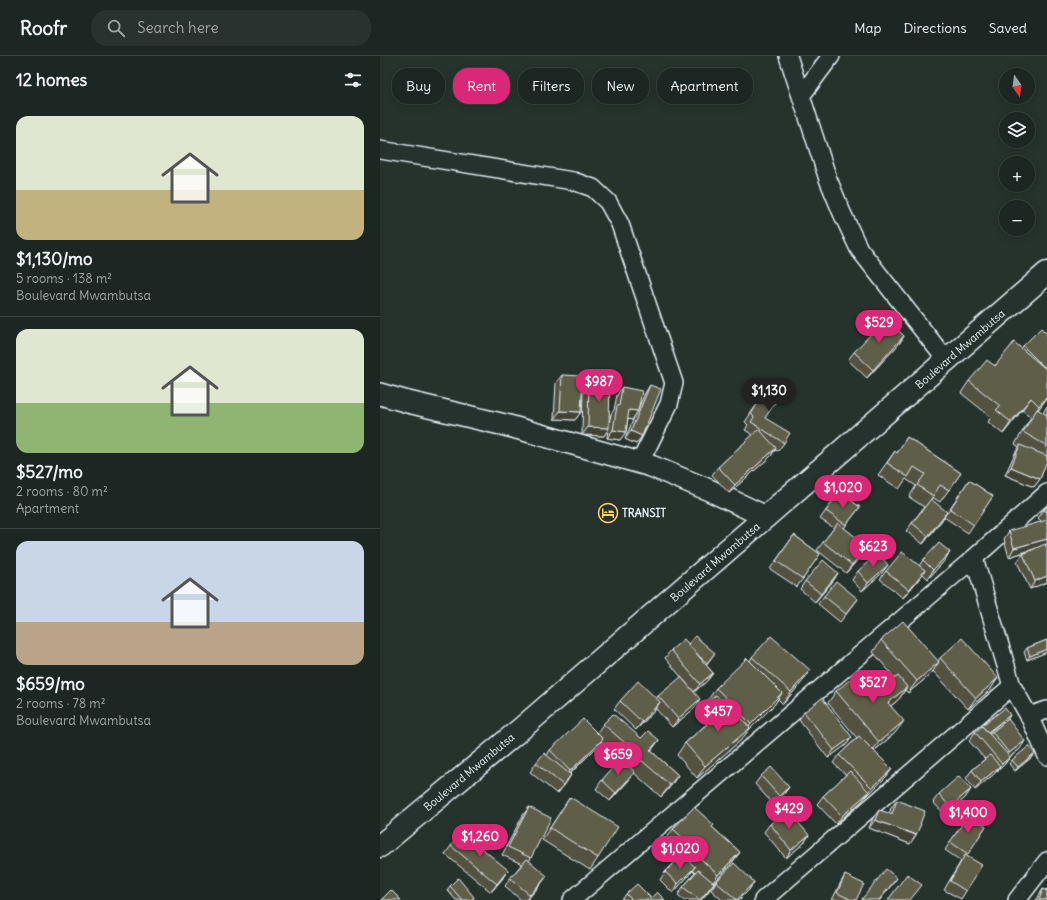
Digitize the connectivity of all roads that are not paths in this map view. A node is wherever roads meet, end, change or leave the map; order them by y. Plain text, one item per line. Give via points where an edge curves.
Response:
1 (788, 56) edge
2 (831, 56) edge
3 (801, 96) junction
4 (380, 150) edge
5 (1047, 273) edge
6 (947, 361) junction
7 (380, 394) edge
8 (640, 462) junction
9 (1047, 493) edge
10 (766, 517) junction
11 (974, 558) junction
12 (1012, 686) junction
13 (1047, 710) edge
14 (1029, 716) junction
15 (1047, 756) edge
16 (380, 846) edge
17 (1047, 861) edge
18 (572, 900) edge
19 (763, 900) edge
20 (1017, 900) edge

1 - 3 street
2 - 3 street
3 - 6 street via 828,179 859,249
4 - 8 street via 573,181 593,188 608,202 620,224 674,383 669,404
5 - 6 highway, Boulevard Mwambutsa
6 - 10 highway, Boulevard Mwambutsa
7 - 8 street
8 - 10 street via 701,486
9 - 11 street
10 - 16 highway, Boulevard Mwambutsa
11 - 12 street
11 - 18 street
12 - 14 street
12 - 19 street
13 - 14 street
14 - 15 street
17 - 20 street

